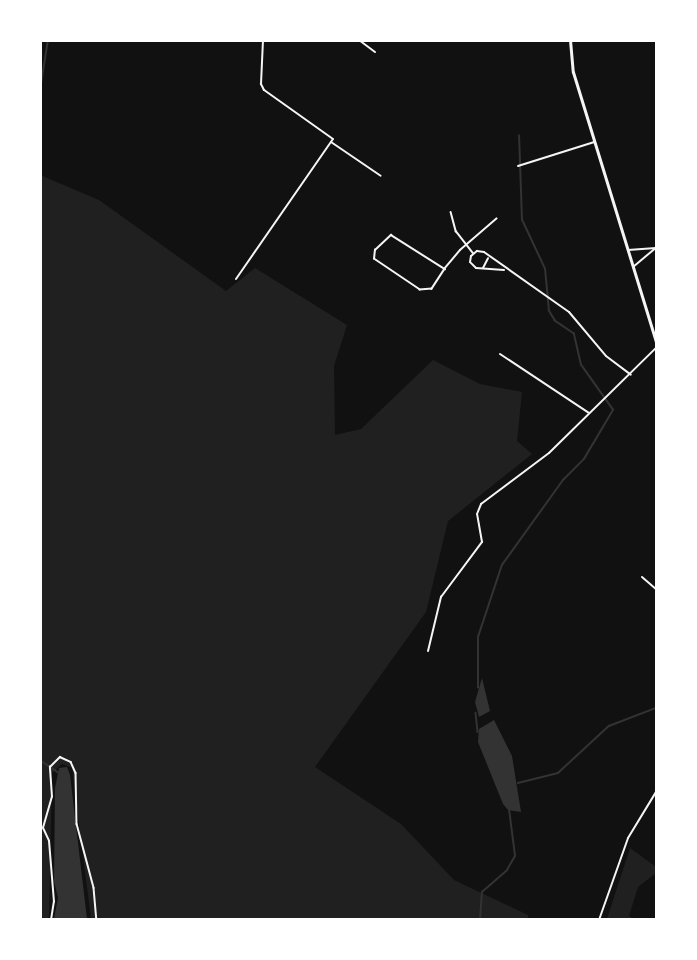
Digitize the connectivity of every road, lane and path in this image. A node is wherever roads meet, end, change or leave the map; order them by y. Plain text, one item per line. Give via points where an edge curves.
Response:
1 (263, 40) edge
2 (358, 40) edge
3 (570, 40) edge
4 (375, 52) dead end
5 (331, 142) junction
6 (594, 142) junction
7 (518, 166) dead end
8 (381, 176) dead end
9 (451, 212) dead end
10 (496, 219) dead end
11 (466, 244) junction
12 (657, 248) edge
13 (628, 250) junction
14 (473, 252) junction
15 (488, 258) junction
16 (633, 267) junction
17 (483, 268) junction
18 (445, 269) junction
19 (504, 270) junction
20 (236, 279) dead end
21 (657, 341) edge
22 (657, 348) edge
23 (500, 354) dead end
24 (631, 375) junction
25 (590, 413) junction
26 (642, 577) dead end
27 (657, 589) edge
28 (428, 651) dead end
29 (657, 792) edge
30 (51, 920) edge
31 (97, 920) edge
32 (599, 920) edge

1 - 5 street via 261,84 333,139
2 - 4 street
3 - 6 main road via 572,70
5 - 8 street
5 - 20 street
6 - 7 street
6 - 13 main road
9 - 11 lane via 456,231
10 - 11 lane
11 - 14 lane
11 - 18 lane
12 - 13 street
12 - 16 street
13 - 16 main road
14 - 15 street via 482,251
14 - 17 street via 471,264
15 - 17 street
15 - 19 street
16 - 21 main road
17 - 19 street
18 - 18 lane via 432,289 424,292 377,263 374,255 386,236 391,235
19 - 24 street via 577,318 606,356
22 - 24 street
23 - 25 street
24 - 25 street
25 - 28 street via 549,453 481,504 477,514 482,542 441,597
26 - 27 street
29 - 32 street via 627,838
30 - 31 path via 54,902 50,841 43,828 52,798 50,767 64,758 74,766 77,824 94,888

